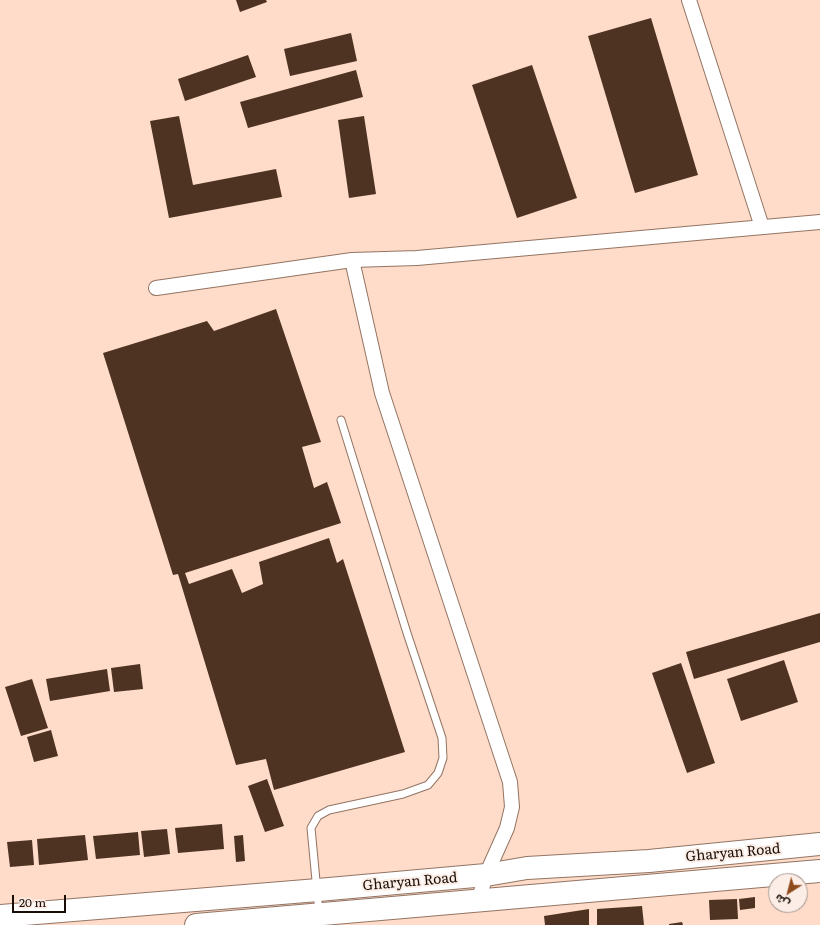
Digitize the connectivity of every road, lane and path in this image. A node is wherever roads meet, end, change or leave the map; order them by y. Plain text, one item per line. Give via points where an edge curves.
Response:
1 (689, 0) edge
2 (820, 222) edge
3 (762, 227) junction
4 (352, 260) junction
5 (156, 288) dead end
6 (341, 420) dead end
7 (820, 844) edge
8 (820, 871) edge
9 (486, 875) junction
10 (318, 890) junction
11 (478, 902) junction
12 (320, 915) junction
13 (0, 916) edge
14 (196, 925) edge

1 - 3 street
2 - 3 street
3 - 4 street via 417,258
4 - 5 street
4 - 9 street via 382,393 510,782 512,807 507,828
6 - 10 lane via 442,738 443,758 438,773 428,785 403,794 329,810 318,816 311,828
7 - 9 highway, Gharyan Road via 649,861 527,868
8 - 11 highway, Gharyan Road
9 - 10 highway, Gharyan Road
9 - 11 street
10 - 12 lane
10 - 13 highway, Gharyan Road
11 - 12 highway, Gharyan Road
12 - 14 highway, Gharyan Road

